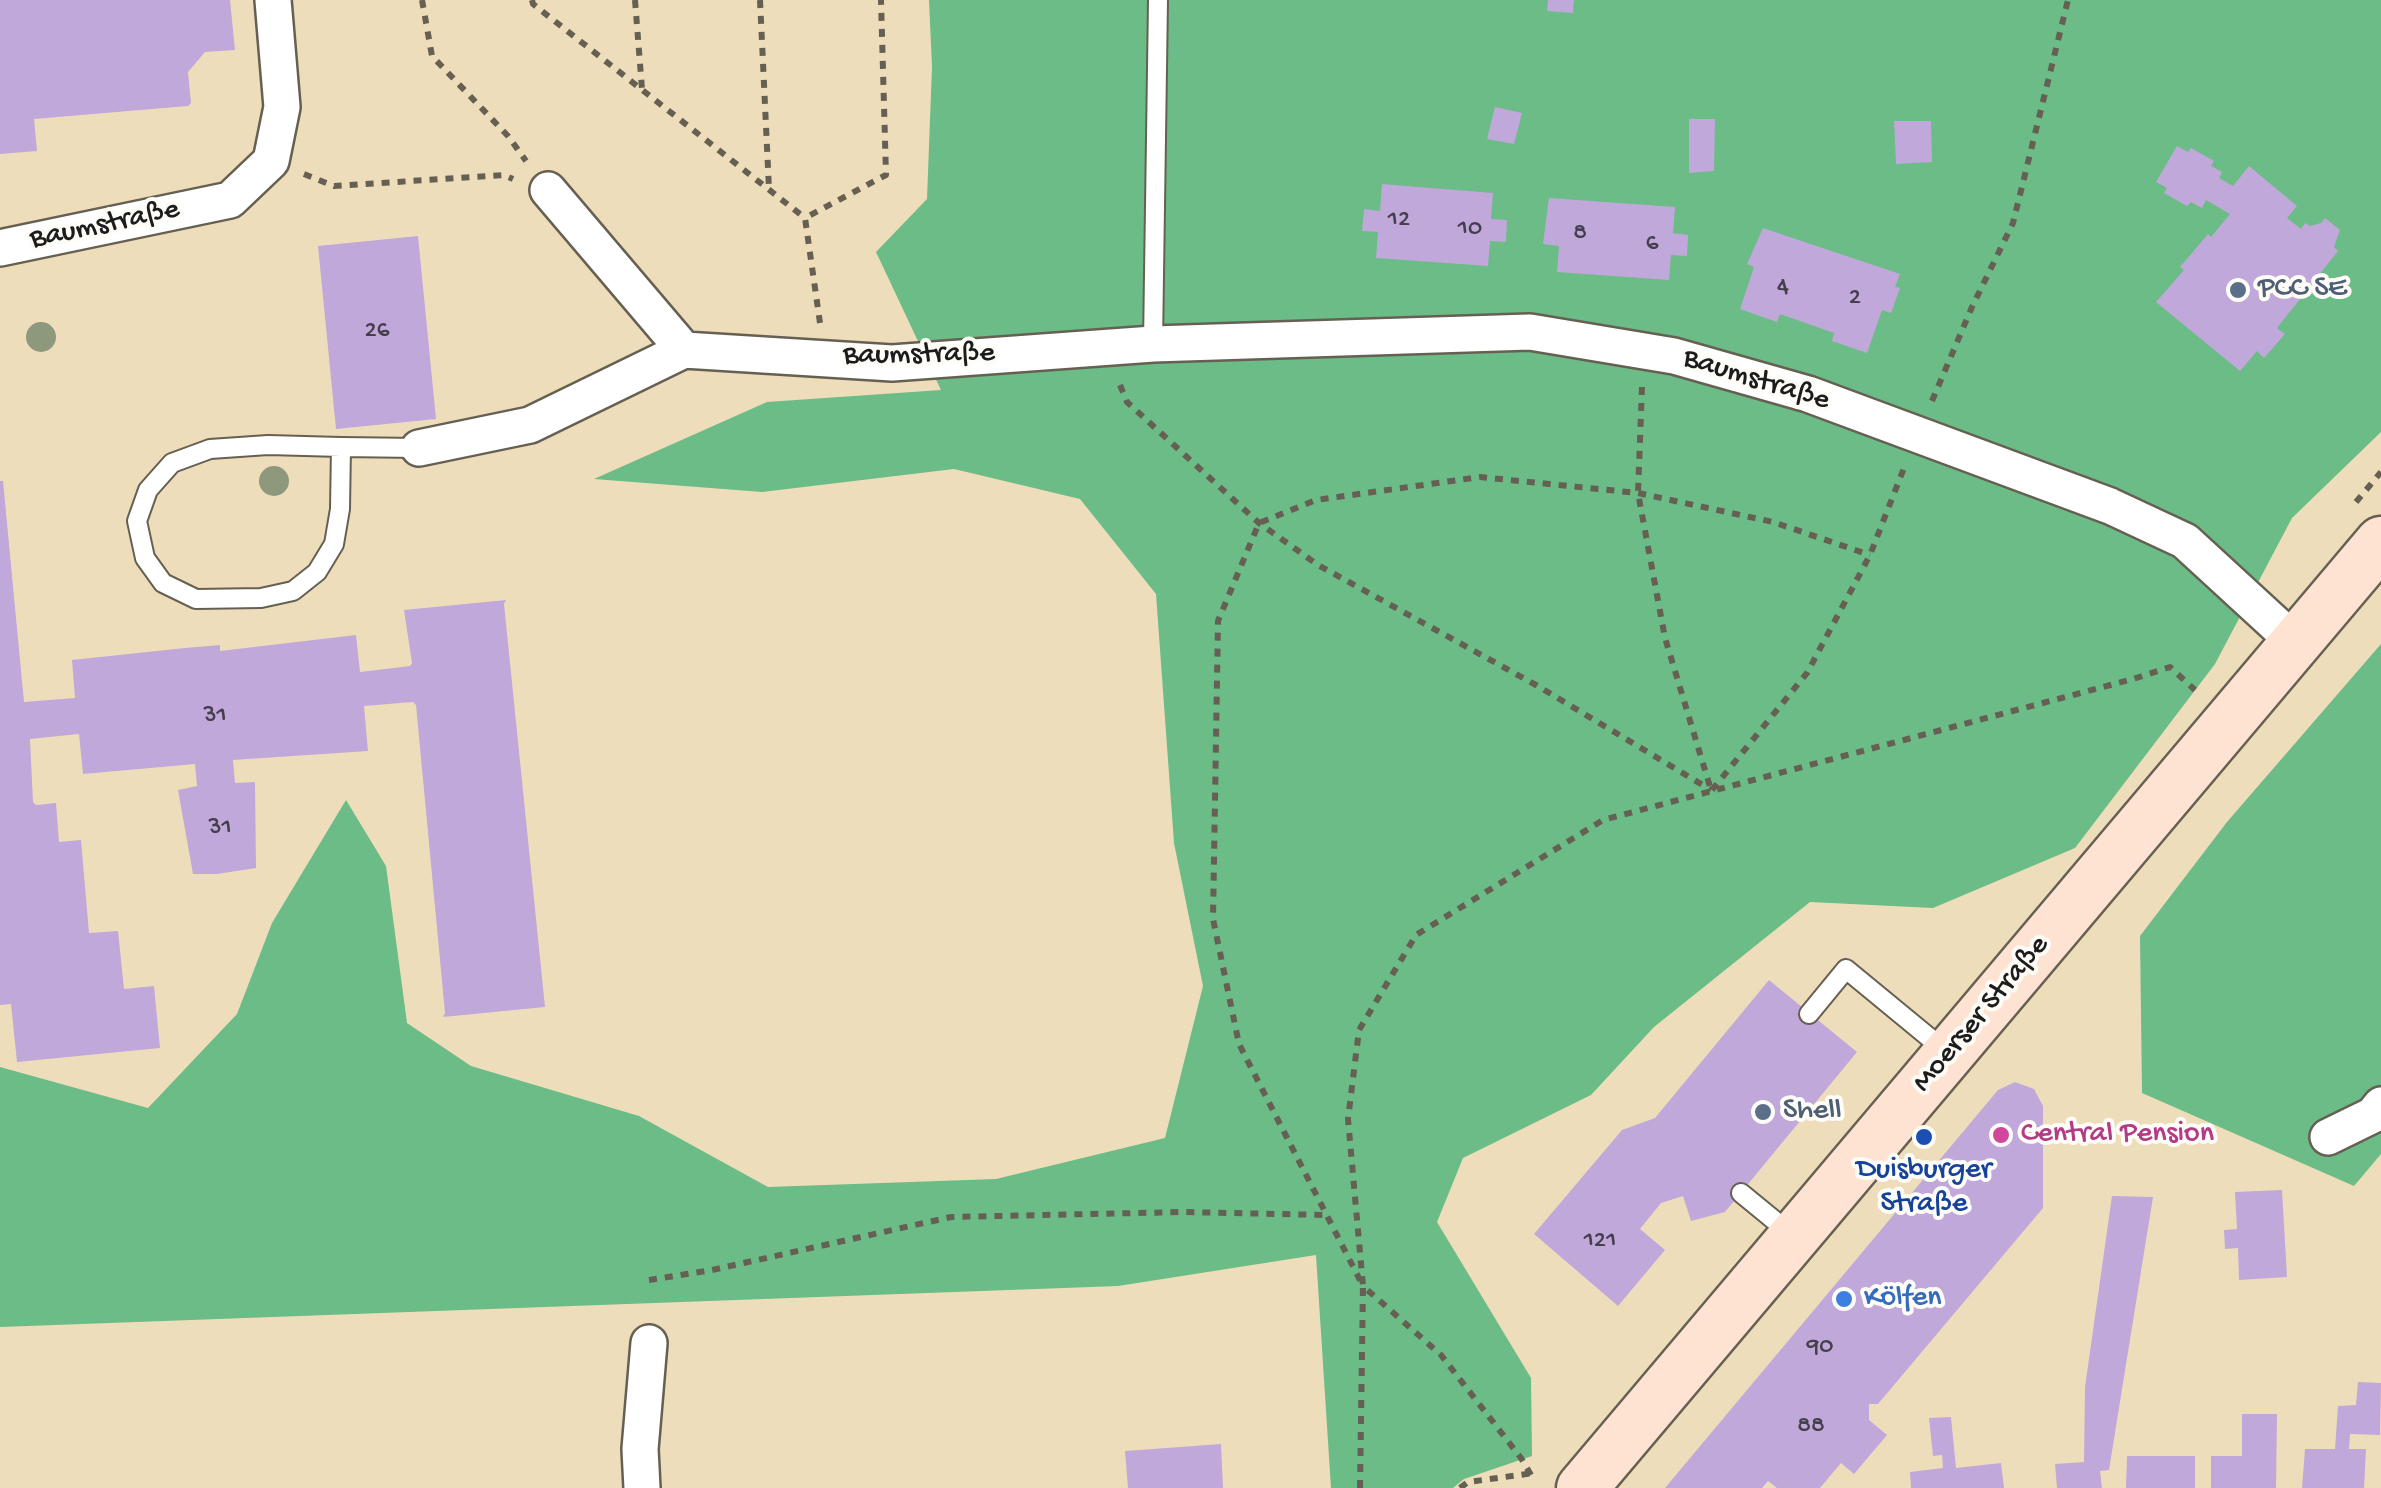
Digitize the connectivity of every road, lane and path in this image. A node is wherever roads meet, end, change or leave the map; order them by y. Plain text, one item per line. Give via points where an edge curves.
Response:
1 (273, 0) edge
2 (422, 0) edge
3 (532, 0) edge
4 (636, 0) edge
5 (760, 0) edge
6 (881, 0) edge
7 (1158, 0) edge
8 (642, 90) junction
9 (272, 160) junction
10 (768, 189) junction
11 (548, 190) junction
12 (805, 218) junction
13 (0, 248) edge
14 (1153, 344) junction
15 (1104, 348) junction
16 (684, 350) junction
17 (1643, 351) junction
18 (825, 358) junction
19 (341, 446) junction
20 (418, 448) joint
21 (1638, 493) junction
22 (1259, 523) junction
23 (2381, 542) edge
24 (1870, 556) dead end
25 (2296, 644) junction
26 (2195, 690) dead end
27 (1712, 791) junction
28 (1810, 1014) dead end
29 (1949, 1054) junction
30 (2381, 1105) edge
31 (2328, 1137) dead end
32 (1741, 1193) dead end
33 (1327, 1214) junction
34 (1796, 1238) junction
35 (649, 1280) dead end
36 (1363, 1286) junction
37 (649, 1343) dead end
38 (1531, 1476) junction
39 (1562, 1477) edge
40 (642, 1488) edge
41 (1360, 1488) edge
42 (1460, 1488) edge

1 - 9 street via 282,107
2 - 11 path via 432,56 508,136
3 - 8 path
4 - 8 path
5 - 10 path
6 - 12 path via 886,175
7 - 14 lane
8 - 10 path
9 - 11 path via 334,186 504,175
9 - 13 street, Baumstraße via 230,200
10 - 12 path
11 - 16 street
12 - 18 path
14 - 15 street, Baumstraße
14 - 17 street, Baumstraße via 1530,332
15 - 18 street, Baumstraße via 892,362
15 - 22 path via 1126,402
16 - 18 street, Baumstraße
16 - 20 street, Baumstraße via 530,425
17 - 21 path
17 - 25 street, Baumstraße via 1808,394 2110,506 2185,540
19 - 19 lane via 210,449 172,463 148,490 136,521 145,558 163,583 196,600 293,591 317,572 334,544
19 - 20 lane
21 - 22 path via 1480,477 1316,500
21 - 24 path via 1774,522
21 - 27 path via 1665,638
22 - 27 path via 1318,564
22 - 33 path via 1218,621 1213,919 1239,1044
23 - 25 main road, Moerser Straße
25 - 29 main road, Moerser Straße
26 - 27 path via 2170,666
27 - 36 path via 1604,820 1416,936 1359,1030 1348,1119
28 - 29 lane via 1846,969
29 - 34 main road, Moerser Straße
30 - 31 street
32 - 34 lane
33 - 35 path via 951,1217
33 - 36 path
34 - 39 main road, Moerser Straße
36 - 38 path via 1441,1355
36 - 41 path
37 - 40 street
38 - 39 path
38 - 42 path

